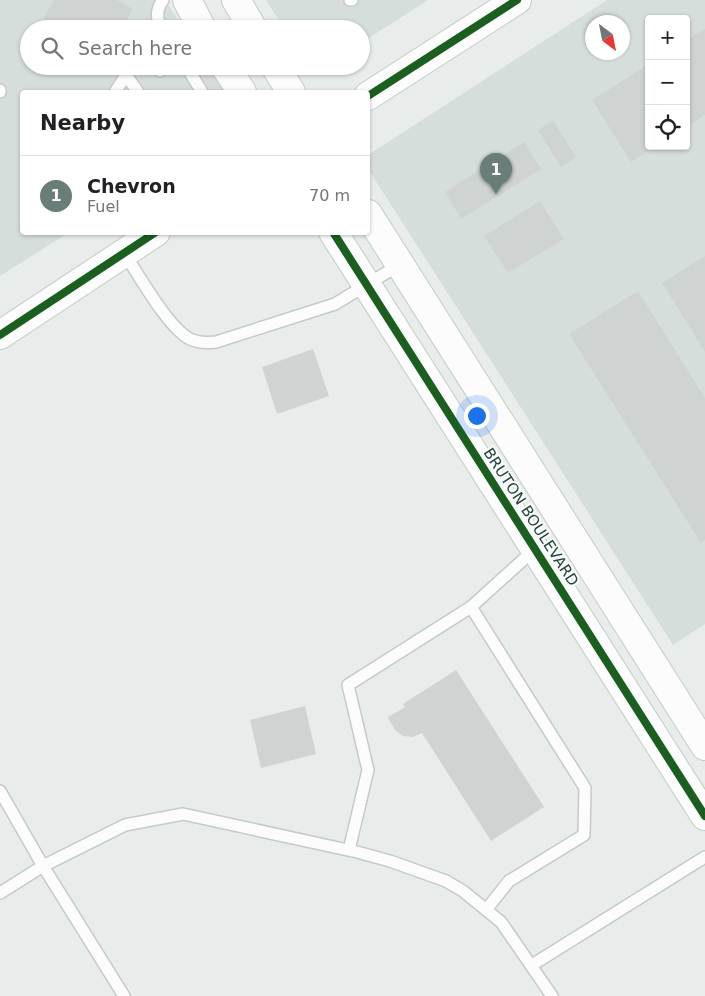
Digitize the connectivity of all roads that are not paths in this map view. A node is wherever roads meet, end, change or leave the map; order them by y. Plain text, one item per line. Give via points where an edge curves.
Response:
1 (187, 0) edge
2 (236, 0) edge
3 (517, 0) edge
4 (158, 2) edge
5 (158, 20) edge
6 (197, 20) edge
7 (248, 20) edge
8 (126, 75) edge
9 (131, 75) edge
10 (192, 75) edge
11 (231, 75) edge
12 (281, 75) edge
13 (116, 90) edge
14 (137, 90) edge
15 (201, 90) edge
16 (241, 90) edge
17 (290, 90) edge
18 (370, 95) edge
19 (370, 217) edge
20 (151, 235) edge
21 (335, 235) edge
22 (124, 253) junction
23 (399, 265) junction
24 (367, 285) junction
25 (0, 334) edge
26 (535, 549) junction
27 (471, 607) junction
28 (705, 746) edge
29 (0, 791) edge
30 (705, 816) edge
31 (349, 850) junction
32 (705, 857) edge
33 (43, 866) junction
34 (0, 893) edge
35 (486, 910) junction
36 (532, 965) junction
37 (124, 996) edge
38 (552, 996) edge

1 - 6 street
2 - 7 street
3 - 18 street
4 - 5 lane
8 - 13 lane
9 - 14 lane
10 - 15 lane
11 - 16 street
12 - 17 street
19 - 23 street, BRUTON BOULEVARD
20 - 22 street
21 - 24 street, BRUTON BOULEVARD
22 - 24 lane via 175,328 189,339 203,343 216,342 335,304
22 - 25 street
23 - 24 lane
23 - 28 street, BRUTON BOULEVARD
24 - 26 street, BRUTON BOULEVARD
26 - 27 lane
26 - 30 street, BRUTON BOULEVARD
27 - 31 lane via 348,685 368,770
27 - 35 lane via 585,788 584,835 509,881
29 - 33 lane
31 - 33 lane via 183,814 125,826
31 - 35 lane via 446,881
32 - 36 lane
33 - 34 lane
33 - 37 lane
35 - 36 lane via 502,922
36 - 38 lane

